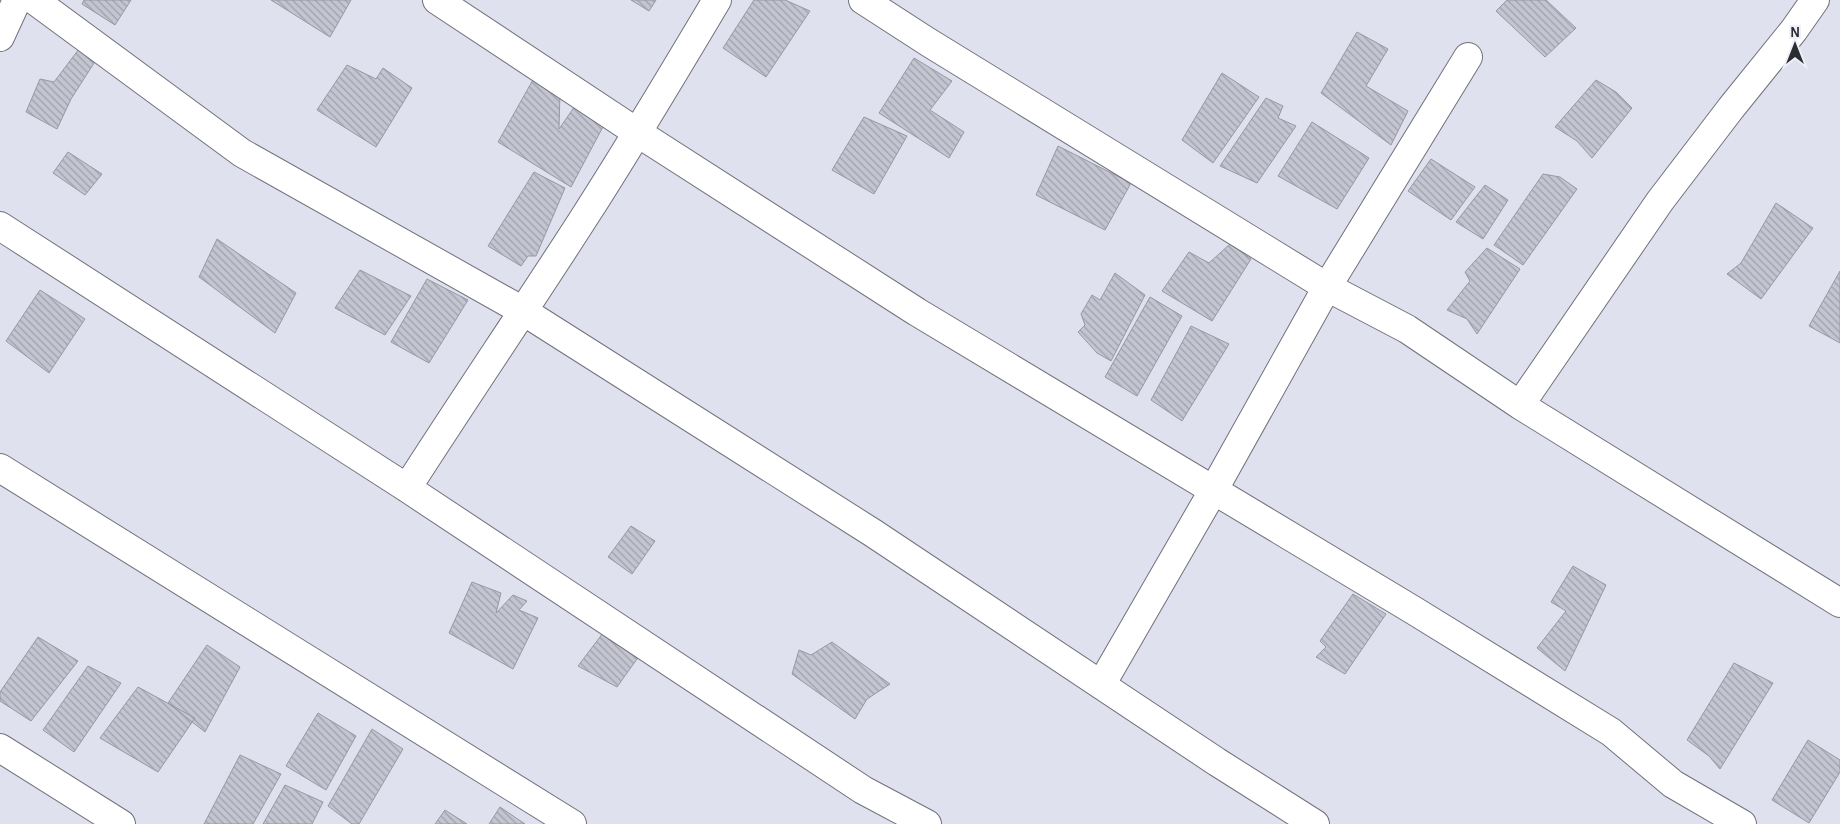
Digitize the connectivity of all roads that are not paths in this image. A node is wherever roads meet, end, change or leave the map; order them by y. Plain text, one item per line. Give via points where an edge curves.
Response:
1 (17, 0) edge
2 (34, 0) edge
3 (436, 0) edge
4 (716, 0) edge
5 (863, 0) edge
6 (1815, 0) edge
7 (0, 37) edge
8 (1468, 57) dead end
9 (638, 133) junction
10 (0, 226) edge
11 (1327, 287) junction
12 (523, 311) junction
13 (1520, 405) junction
14 (0, 468) edge
15 (407, 488) junction
16 (1214, 490) junction
17 (1840, 602) edge
18 (1101, 685) junction
19 (0, 748) edge
20 (121, 824) edge
21 (572, 824) edge
22 (927, 824) edge
23 (1315, 824) edge
24 (1742, 824) edge

1 - 7 street
2 - 12 street via 242,153
3 - 9 street
4 - 9 street
5 - 11 street
6 - 13 street via 1660,201
8 - 11 street
9 - 12 street
9 - 16 street via 917,312
10 - 15 street
11 - 13 street via 1407,329
11 - 16 street
12 - 15 street
12 - 18 street via 873,533
13 - 17 street
14 - 21 street
15 - 22 street via 863,790
16 - 18 street
16 - 24 street via 1611,732 1673,784
18 - 23 street
19 - 20 street

